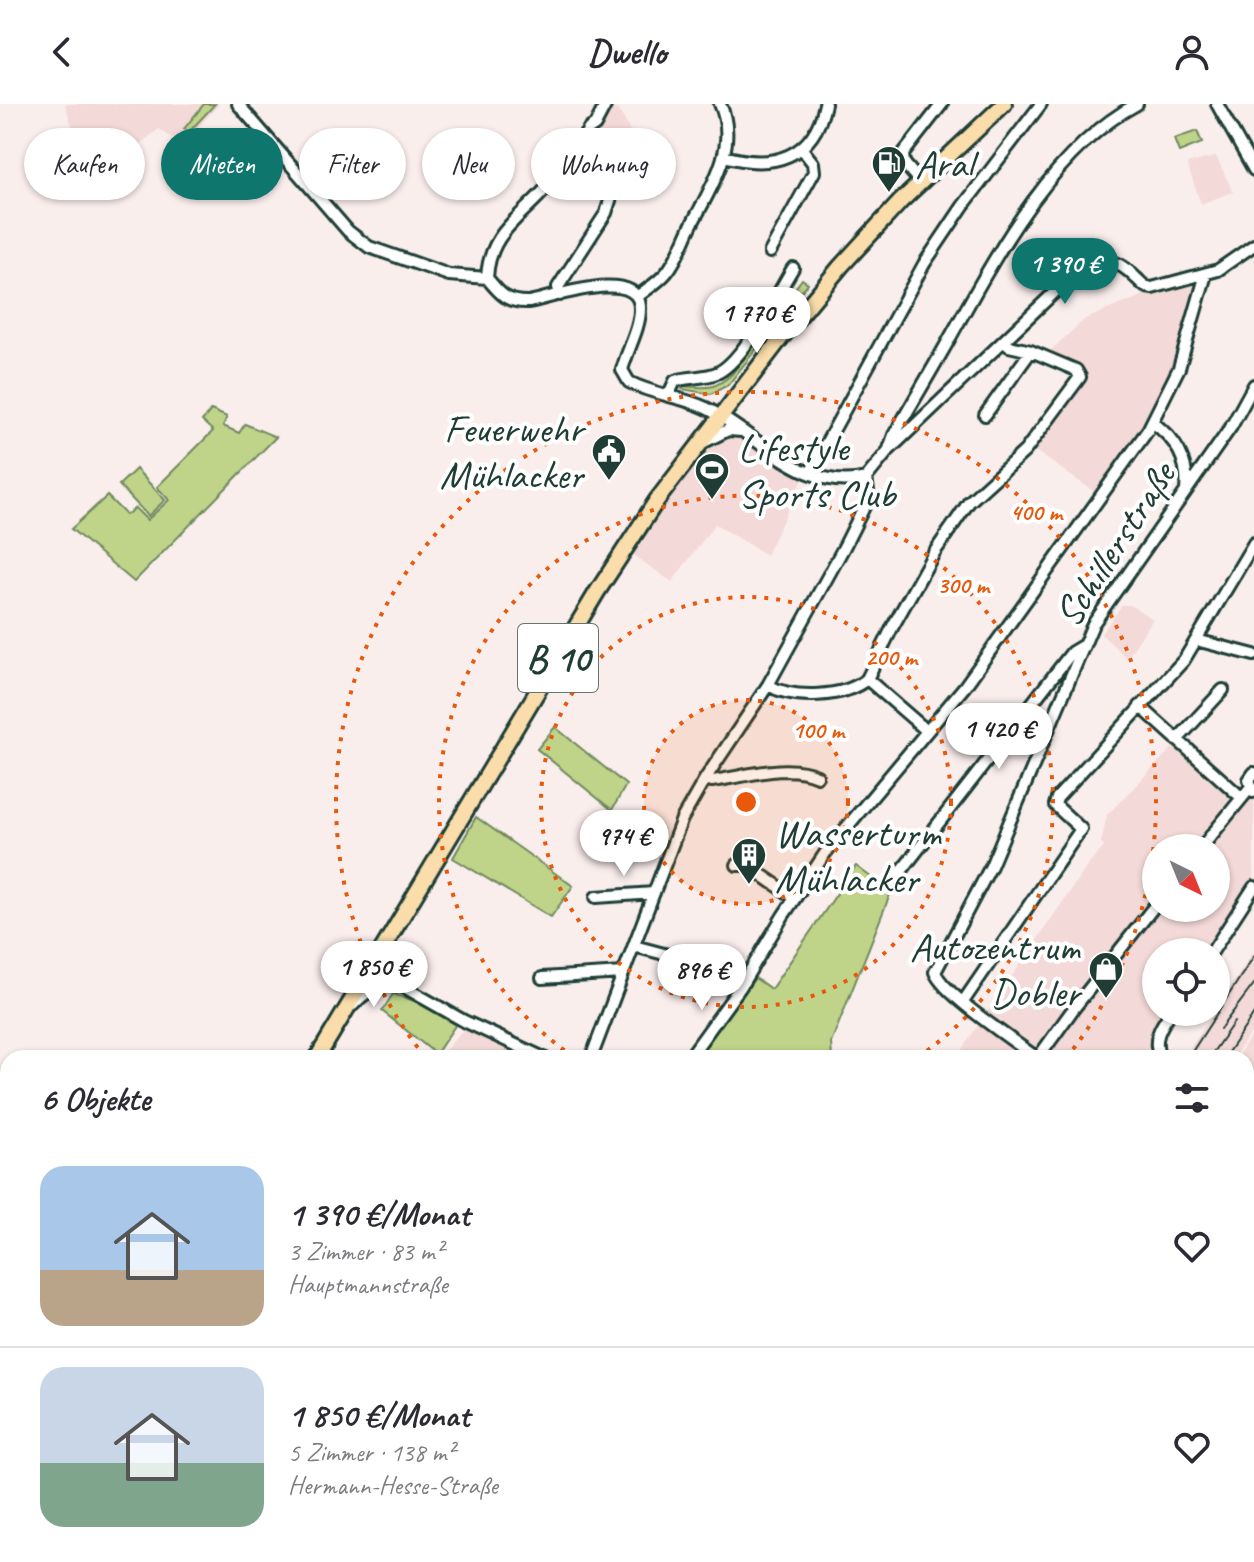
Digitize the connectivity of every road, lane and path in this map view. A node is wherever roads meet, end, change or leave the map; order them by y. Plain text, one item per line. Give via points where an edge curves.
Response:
1 (238, 104) edge
2 (606, 104) edge
3 (720, 104) edge
4 (942, 104) edge
5 (1004, 104) edge
6 (1041, 104) edge
7 (1137, 104) edge
8 (1217, 104) edge
9 (827, 105) edge
10 (802, 149) junction
11 (724, 156) junction
12 (1254, 170) edge
13 (920, 182) junction
14 (610, 200) edge
15 (1254, 245) edge
16 (770, 252) dead end
17 (793, 268) dead end
18 (1206, 274) junction
19 (487, 278) junction
20 (560, 295) junction
21 (638, 296) junction
22 (1004, 342) junction
23 (1031, 351) junction
24 (1254, 385) edge
25 (744, 386) junction
26 (668, 396) junction
27 (700, 405) junction
28 (985, 415) dead end
29 (721, 416) junction
30 (1152, 422) junction
31 (742, 431) junction
32 (888, 451) junction
33 (693, 453) junction
34 (810, 473) junction
35 (866, 478) junction
36 (1186, 491) junction
37 (1254, 543) edge
38 (1196, 640) junction
39 (1082, 646) junction
40 (1254, 655) edge
41 (867, 679) junction
42 (768, 685) junction
43 (1223, 690) dead end
44 (1140, 706) junction
45 (927, 731) junction
46 (1177, 740) junction
47 (1254, 773) edge
48 (817, 776) dead end
49 (705, 779) junction
50 (1252, 791) edge
51 (1242, 798) junction
52 (1212, 834) edge
53 (737, 865) dead end
54 (899, 874) dead end
55 (1254, 887) edge
56 (654, 893) junction
57 (596, 897) dead end
58 (794, 897) junction
59 (1142, 922) edge
60 (1221, 938) edge
61 (634, 946) junction
62 (686, 957) dead end
63 (372, 969) junction
64 (623, 973) junction
65 (542, 978) dead end
66 (404, 987) junction
67 (963, 1002) junction
68 (341, 1019) junction
69 (1162, 1026) edge
70 (322, 1050) edge
71 (527, 1050) edge
72 (594, 1050) edge
73 (695, 1050) edge
74 (1027, 1050) edge
75 (1044, 1050) edge
76 (1157, 1050) edge

1 - 19 street via 363,244 449,275
2 - 19 street via 549,185 503,232 488,258
3 - 11 street via 727,123
4 - 13 street via 903,154
5 - 13 main road, B 10
6 - 34 street via 924,264
7 - 32 street via 1105,126 1050,179 978,287
8 - 12 street
9 - 10 street
10 - 11 street via 766,163
10 - 16 street via 814,172
11 - 21 street via 679,253 665,274
13 - 25 main road, B 10 via 841,266
14 - 20 street via 558,287
15 - 18 street
17 - 26 street via 730,363 704,377 675,381
18 - 22 street via 1152,288 1118,263 1092,262
18 - 30 street via 1179,368
19 - 20 street via 512,301
20 - 21 street via 616,286
21 - 26 street via 640,314 622,373 636,386
22 - 23 street
22 - 32 street
23 - 28 street
23 - 41 street via 1076,370 1080,377 1025,451 969,502 934,553
24 - 36 street, Schillerstraße
25 - 27 street via 723,403
25 - 29 main road, B 10
26 - 27 street
27 - 29 street
29 - 31 street
29 - 33 main road, B 10
30 - 36 street via 1184,459
30 - 45 street via 965,686
31 - 33 street via 718,433
31 - 34 street
32 - 35 street
33 - 63 main road, B 10 via 604,581
34 - 35 street via 843,481
35 - 42 street via 869,497
36 - 39 street, Schillerstraße via 1102,607
37 - 38 street
38 - 40 street
38 - 44 street
39 - 54 street via 1023,712
39 - 67 street, Schillerstraße via 991,866 934,973
41 - 42 street via 858,687 812,694
41 - 45 street
42 - 49 street
43 - 46 street
44 - 46 street
44 - 67 street via 1054,802 1081,829
45 - 58 street
46 - 51 street
47 - 50 street via 1249,780
48 - 49 street via 792,771
49 - 56 street via 682,819
50 - 51 street
51 - 52 street
53 - 58 street via 747,865
55 - 60 street
56 - 57 street
56 - 61 street
58 - 73 street
59 - 75 street
61 - 62 street
61 - 64 street
63 - 66 street
63 - 68 main road, B 10
64 - 65 street
64 - 72 street
66 - 68 street via 375,988
66 - 71 street
67 - 74 street, Schillerstraße
68 - 70 main road, B 10
69 - 76 street

